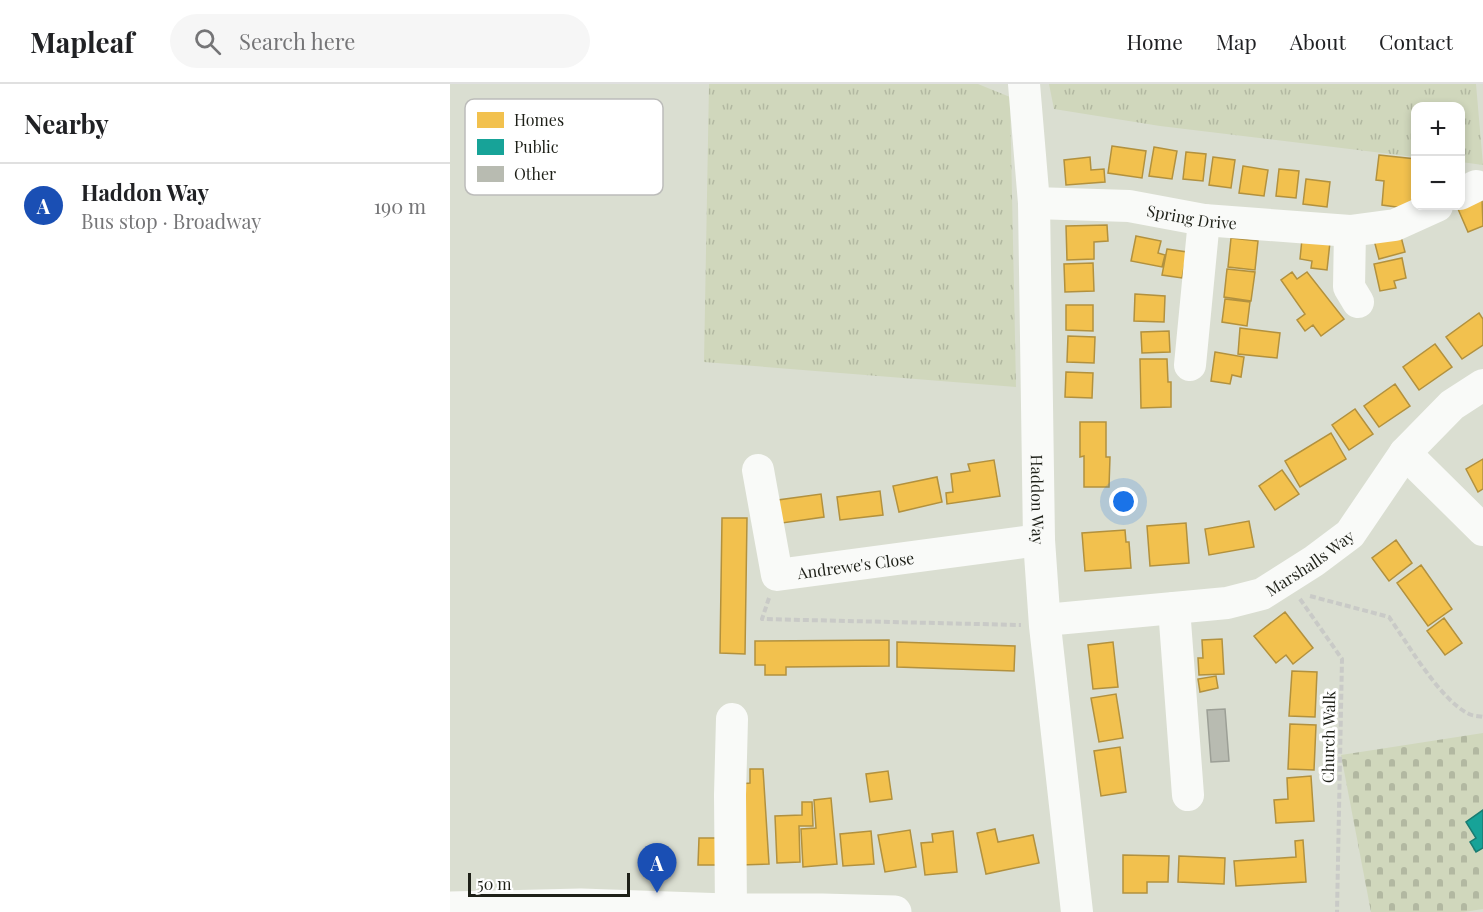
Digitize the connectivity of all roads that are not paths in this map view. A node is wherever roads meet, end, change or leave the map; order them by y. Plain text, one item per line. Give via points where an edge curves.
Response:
1 (1024, 84) edge
2 (1034, 203) junction
3 (1428, 210) edge
4 (1204, 220) junction
5 (1350, 231) junction
6 (1358, 302) dead end
7 (1199, 346) dead end
8 (1483, 385) edge
9 (1405, 453) junction
10 (758, 470) dead end
11 (1483, 530) edge
12 (1039, 540) junction
13 (1174, 608) junction
14 (1045, 623) junction
15 (732, 719) dead end
16 (1195, 783) dead end
17 (450, 908) edge
18 (729, 911) edge
19 (895, 912) edge
20 (1077, 912) edge

1 - 2 street, Haddon Way
2 - 4 street, Spring Drive via 1129,206
2 - 12 street, Haddon Way
3 - 5 street, Spring Drive via 1395,225
4 - 5 street, Spring Drive
4 - 7 street
5 - 6 street via 1349,287
8 - 9 street, Marshalls Way via 1452,405
9 - 11 street
9 - 13 street, Marshalls Way via 1350,534 1314,561 1293,589 1227,603
10 - 12 street, Andrewe's Close via 777,575
12 - 14 street, Haddon Way
13 - 14 street, Marshalls Way
13 - 16 street
14 - 20 street, Haddon Way
15 - 18 street
17 - 18 main road via 581,905
18 - 19 main road

